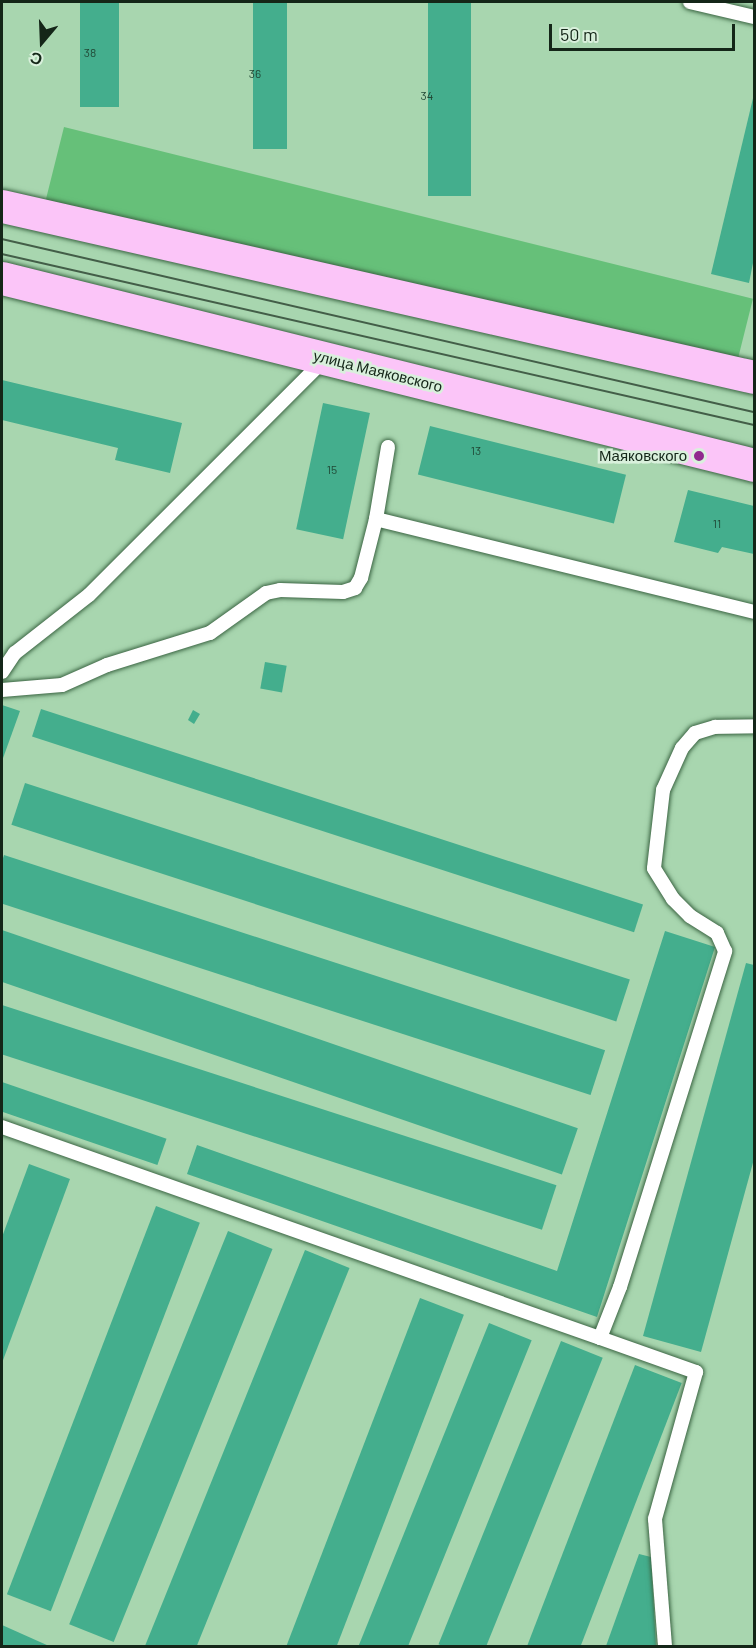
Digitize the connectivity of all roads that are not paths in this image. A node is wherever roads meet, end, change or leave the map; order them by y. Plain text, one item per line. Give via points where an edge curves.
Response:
1 (690, 2) edge
2 (754, 17) edge
3 (2, 206) edge
4 (2, 278) edge
5 (326, 358) junction
6 (754, 377) edge
7 (388, 447) dead end
8 (754, 465) edge
9 (376, 519) junction
10 (754, 612) edge
11 (2, 672) edge
12 (2, 690) edge
13 (754, 726) edge
14 (2, 1127) edge
15 (600, 1338) junction
16 (665, 1647) edge

1 - 2 lane
3 - 6 main road
4 - 5 main road, улица Маяковского
5 - 8 main road, улица Маяковского
5 - 11 lane via 89,595 15,653
7 - 9 lane
9 - 10 lane
9 - 12 lane via 361,578 350,591 266,593 210,633 107,664 62,685
13 - 15 lane via 715,727 695,733 682,748 663,790 654,868 690,916 717,933 725,951 620,1287
14 - 15 lane
15 - 16 lane via 696,1372 655,1519

